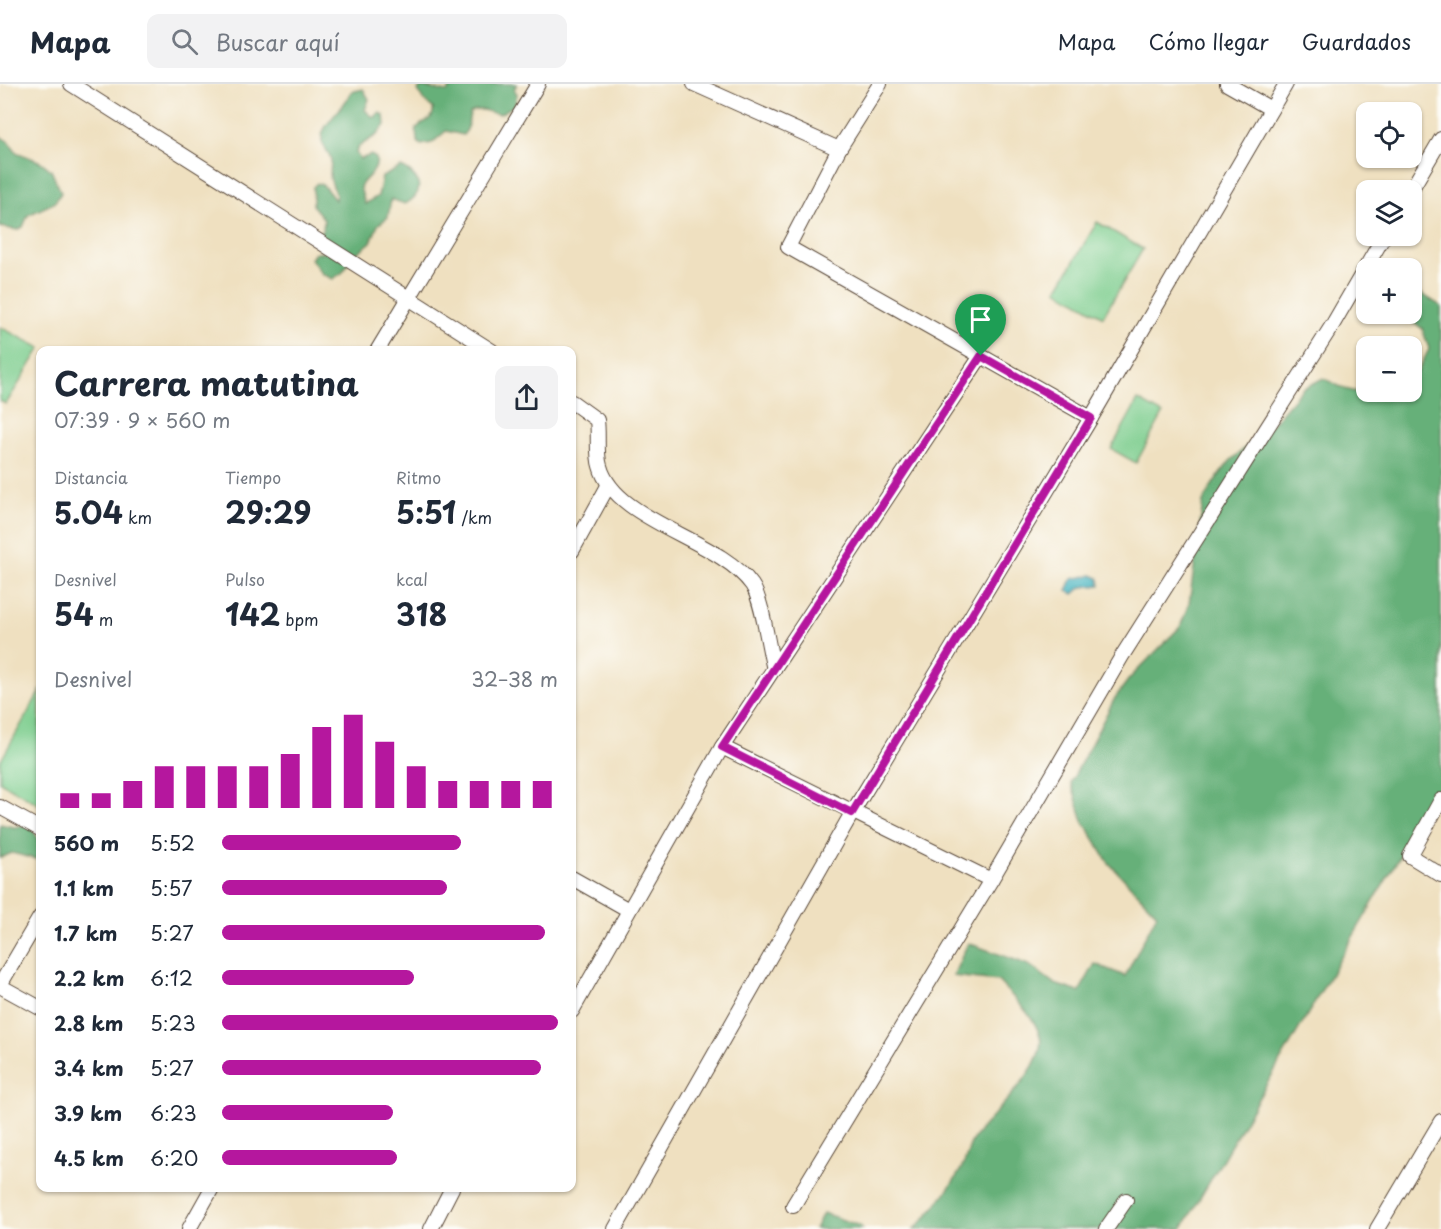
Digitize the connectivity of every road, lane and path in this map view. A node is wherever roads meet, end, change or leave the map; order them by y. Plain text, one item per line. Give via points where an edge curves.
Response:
1 (71, 84) edge
2 (538, 84) edge
3 (694, 84) edge
4 (880, 84) edge
5 (1227, 84) edge
6 (1286, 84) edge
7 (725, 90) edge
8 (1271, 109) junction
9 (1439, 147) edge
10 (839, 149) junction
11 (1418, 180) edge
12 (1378, 246) edge
13 (408, 298) junction
14 (379, 346) edge
15 (484, 346) edge
16 (981, 356) junction
17 (576, 405) edge
18 (1091, 418) junction
19 (608, 486) junction
20 (576, 544) edge
21 (774, 669) junction
22 (722, 747) junction
23 (1441, 800) edge
24 (0, 807) edge
25 (852, 813) junction
26 (36, 826) edge
27 (1441, 875) edge
28 (576, 880) edge
29 (991, 880) junction
30 (627, 909) junction
31 (36, 924) edge
32 (0, 986) edge
33 (576, 1004) edge
34 (36, 1006) edge
35 (1441, 1122) edge
36 (210, 1192) edge
37 (451, 1192) edge
38 (1126, 1200) dead end
39 (793, 1206) dead end
40 (189, 1229) edge
41 (431, 1229) edge
42 (615, 1229) edge
43 (1106, 1229) edge
44 (1377, 1229) edge

1 - 13 street
2 - 13 street
3 - 7 street
4 - 10 street
5 - 8 street
6 - 8 street
7 - 10 street
8 - 18 street
9 - 11 street
10 - 16 street via 788,247
12 - 29 street via 1122,656
13 - 14 street
13 - 15 street
16 - 18 street
16 - 21 street
17 - 19 street via 597,420 599,464
18 - 25 street
19 - 20 street
19 - 21 street via 628,503 744,575 759,603
21 - 22 street
22 - 25 street
22 - 30 street
23 - 27 street via 1410,856
24 - 26 street
25 - 29 street
25 - 42 street
28 - 30 street
29 - 39 street
30 - 33 street
31 - 32 street
32 - 34 street
35 - 44 street
36 - 40 street
37 - 41 street
38 - 43 street

